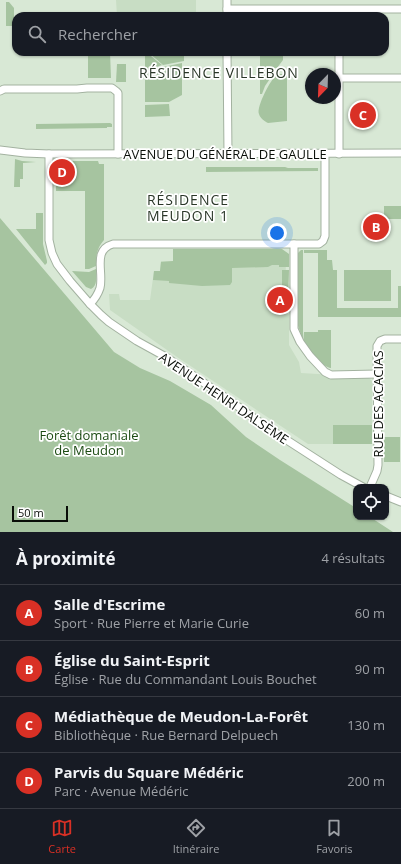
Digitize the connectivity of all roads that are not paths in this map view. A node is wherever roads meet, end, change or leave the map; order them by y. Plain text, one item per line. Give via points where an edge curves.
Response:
1 (227, 0) edge
2 (401, 9) edge
3 (227, 12) edge
4 (339, 12) edge
5 (227, 56) edge
6 (339, 56) edge
7 (339, 68) edge
8 (341, 78) edge
9 (401, 78) edge
10 (0, 91) edge
11 (339, 104) edge
12 (0, 150) edge
13 (401, 153) edge
14 (49, 154) junction
15 (118, 154) junction
16 (228, 154) junction
17 (325, 154) junction
18 (339, 154) junction
19 (294, 244) junction
20 (90, 304) junction
21 (401, 339) edge
22 (377, 374) junction
23 (357, 484) edge
24 (371, 484) edge
25 (389, 497) edge
26 (401, 502) edge

1 - 3 street
2 - 4 street
3 - 4 street
5 - 16 street
6 - 7 street
8 - 9 street
10 - 15 street via 114,89 118,93
11 - 18 street
12 - 14 street, AVENUE DU GÉNÉRAL DE GAULLE
13 - 18 street, AVENUE DU GÉNÉRAL DE GAULLE
14 - 15 street, AVENUE DU GÉNÉRAL DE GAULLE
14 - 20 street, AVENUE HENRI DALSÈME via 50,247 59,267
15 - 16 street, AVENUE DU GÉNÉRAL DE GAULLE
16 - 17 street, AVENUE DU GÉNÉRAL DE GAULLE
17 - 18 street, AVENUE DU GÉNÉRAL DE GAULLE
17 - 19 street via 325,236 319,244
19 - 20 street via 108,245 101,252 100,287
19 - 22 street via 294,329 300,342 320,367 331,375
20 - 23 street, AVENUE HENRI DALSÈME via 109,322 137,341 166,357 265,426
21 - 22 street, RUE DES ACACIAS via 380,341 377,346
22 - 24 street, RUE DES ACACIAS via 378,465
25 - 26 street

